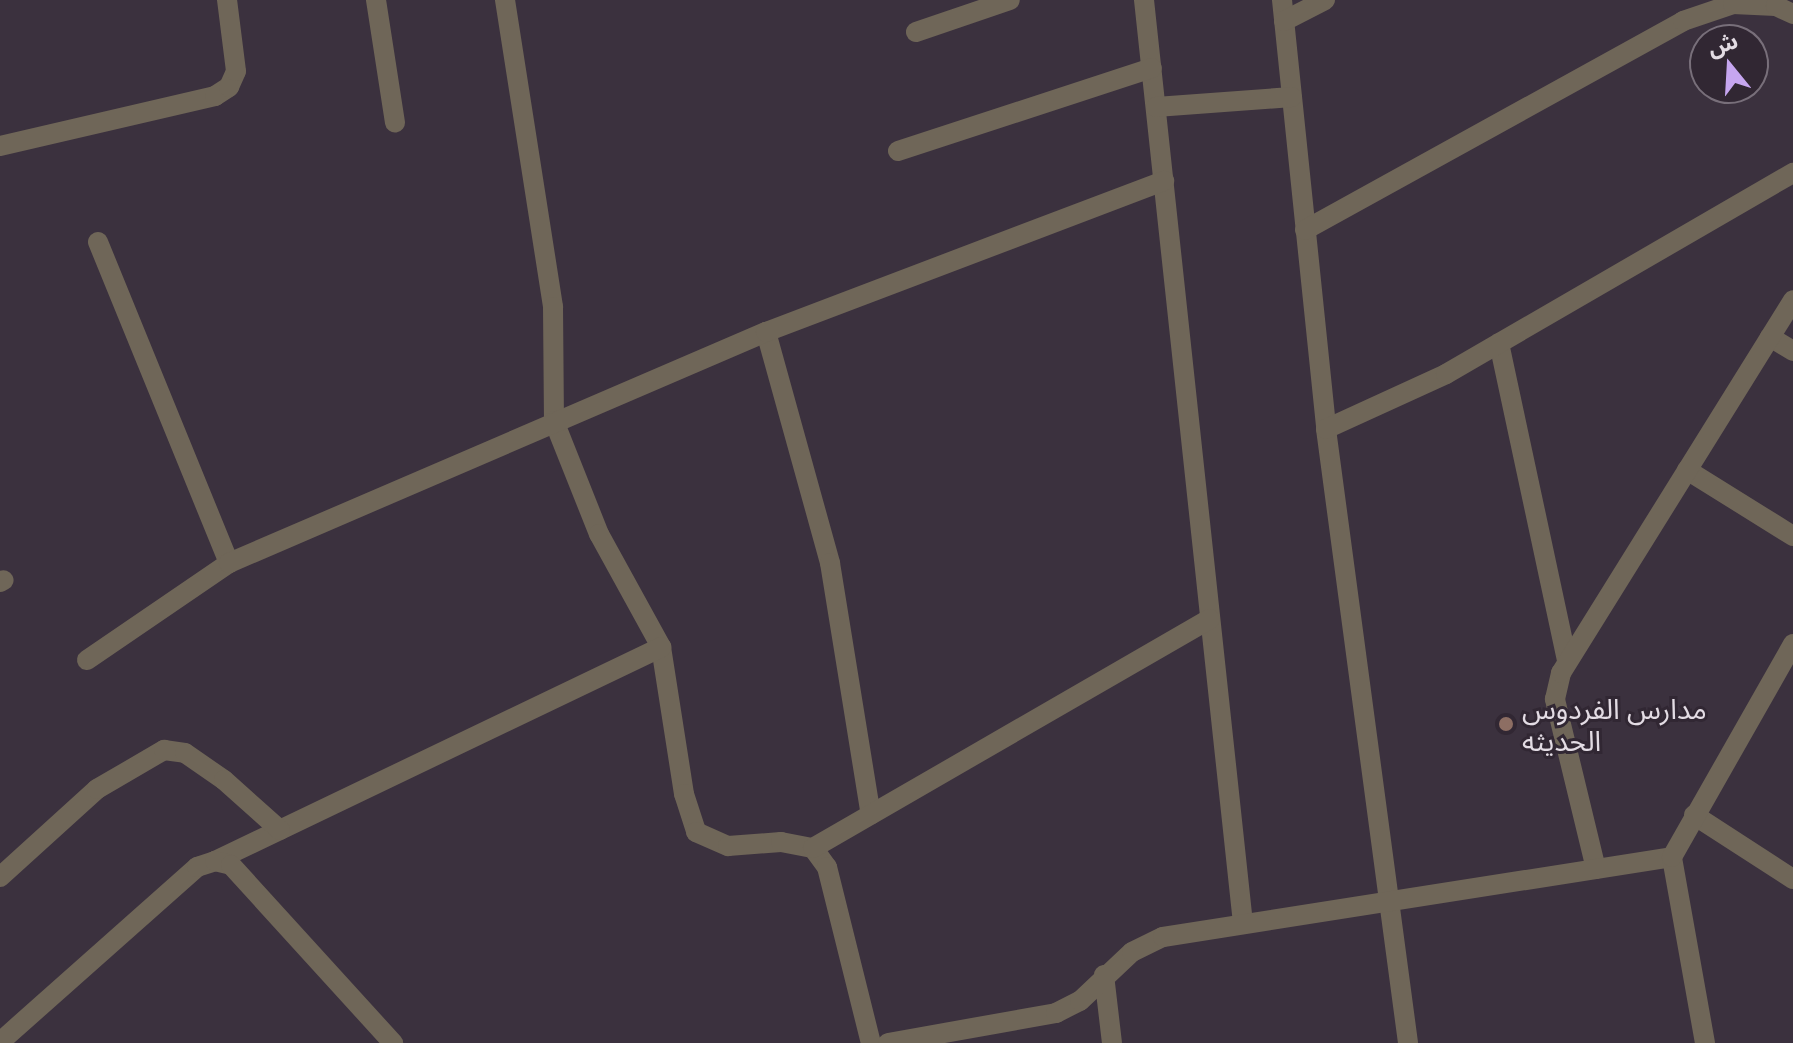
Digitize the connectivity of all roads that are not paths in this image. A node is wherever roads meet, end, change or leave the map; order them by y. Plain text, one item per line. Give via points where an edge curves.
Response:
1 (227, 0) edge
2 (376, 0) edge
3 (505, 0) edge
4 (1010, 0) edge
5 (1144, 0) edge
6 (1282, 0) edge
7 (1325, 0) edge
8 (1793, 14) edge
9 (1284, 21) junction
10 (916, 32) dead end
11 (1152, 68) junction
12 (1292, 97) junction
13 (1156, 107) junction
14 (395, 123) dead end
15 (0, 146) edge
16 (898, 151) dead end
17 (1793, 173) edge
18 (1164, 181) junction
19 (1305, 230) junction
20 (98, 242) dead end
21 (1793, 300) edge
22 (766, 332) junction
23 (1770, 337) junction
24 (1499, 343) junction
25 (1793, 351) edge
26 (554, 421) junction
27 (1326, 429) junction
28 (1687, 470) junction
29 (1793, 536) edge
30 (229, 563) junction
31 (1210, 619) junction
32 (1793, 644) edge
33 (661, 647) junction
34 (87, 660) dead end
35 (1567, 660) junction
36 (871, 815) junction
37 (1694, 815) junction
38 (280, 830) junction
39 (813, 848) junction
40 (1672, 857) junction
41 (215, 861) junction
42 (1596, 869) junction
43 (0, 877) edge
44 (1793, 879) edge
45 (1391, 901) junction
46 (1243, 924) junction
47 (1104, 975) junction
48 (0, 1042) edge
49 (393, 1043) edge
50 (871, 1043) edge
51 (888, 1043) edge
52 (1112, 1043) edge
53 (1408, 1043) edge
54 (1705, 1043) edge

1 - 15 street via 236,71 229,87 215,96
2 - 14 street
3 - 26 street via 553,307
4 - 10 street
5 - 11 street
6 - 9 street
7 - 9 street
8 - 19 street via 1776,6 1733,4 1683,21
9 - 12 street
11 - 13 street
11 - 16 street
12 - 13 street
12 - 19 street
13 - 18 street
17 - 24 street
18 - 22 street
18 - 31 street
19 - 27 street
20 - 30 street
21 - 23 street
22 - 26 street
22 - 36 street via 830,563
23 - 25 street
23 - 28 street
24 - 27 street
24 - 35 street
26 - 30 street
26 - 33 street via 599,534
27 - 45 street
28 - 29 street
28 - 35 street
30 - 34 street
31 - 36 street
31 - 46 street
32 - 37 street
33 - 38 street
33 - 39 street via 684,794 696,832 728,846 781,842
35 - 42 street via 1555,699
36 - 39 street
37 - 40 street
37 - 44 street
38 - 41 street
38 - 43 street via 185,753 164,750 97,789
39 - 50 street via 827,867
40 - 42 street
40 - 54 street
41 - 48 street via 197,867
41 - 49 street via 231,865
42 - 45 street
45 - 46 street
45 - 53 street
46 - 47 street via 1163,937
47 - 51 street via 1080,1001 1056,1013
47 - 52 street

